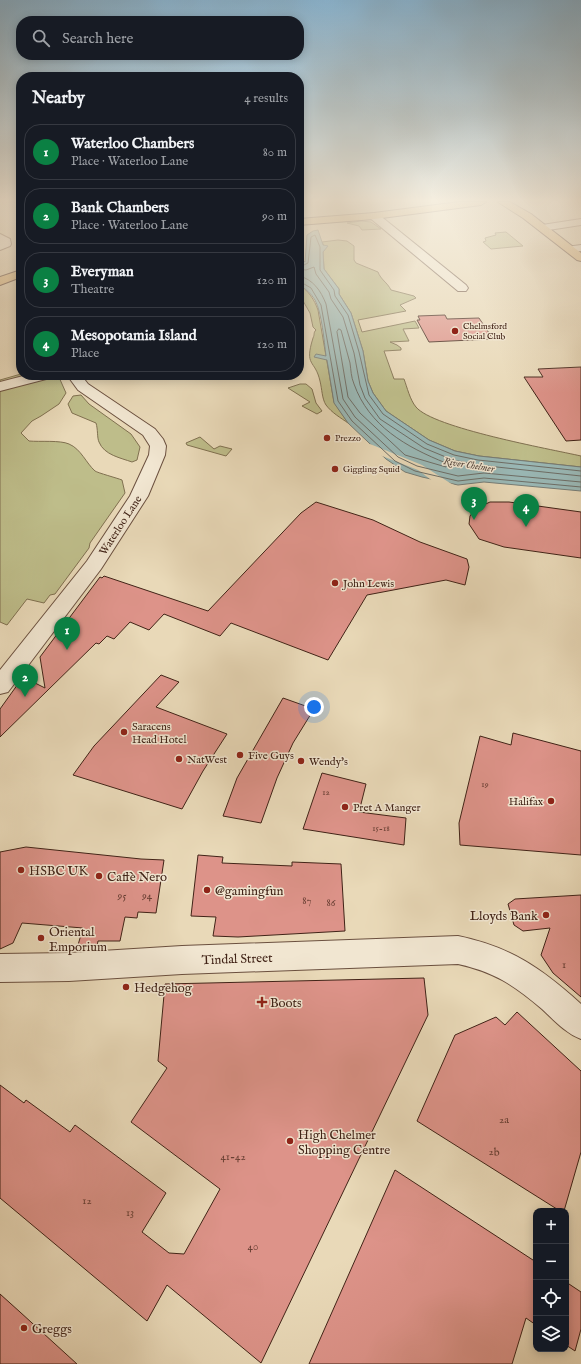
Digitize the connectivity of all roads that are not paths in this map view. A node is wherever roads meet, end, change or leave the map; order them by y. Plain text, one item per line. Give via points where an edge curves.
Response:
1 (435, 266) edge
2 (16, 274) edge
3 (1, 279) edge
4 (462, 288) dead end
5 (26, 380) edge
6 (78, 380) edge
7 (0, 387) edge
8 (0, 686) edge
9 (0, 968) edge
10 (581, 1024) edge

1 - 4 street
2 - 3 main road
5 - 7 street
6 - 8 street, Waterloo Lane via 83,387 149,432 158,446 157,455 139,496 118,530
9 - 10 street, Tindal Street via 444,950 474,953 508,965 540,987

